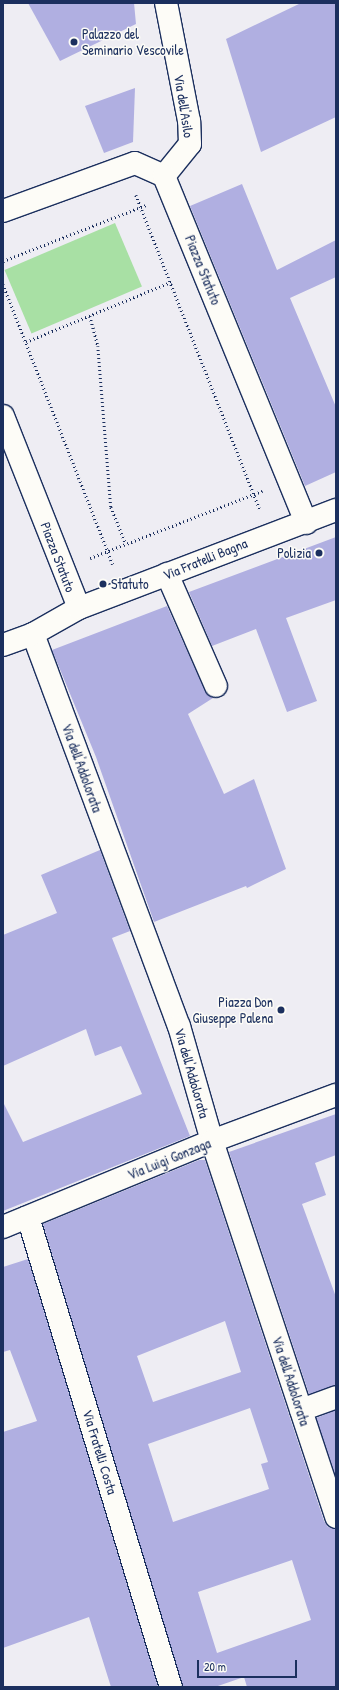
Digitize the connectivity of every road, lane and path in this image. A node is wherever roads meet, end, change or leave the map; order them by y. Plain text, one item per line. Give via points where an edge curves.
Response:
1 (166, 3) edge
2 (126, 167) junction
3 (168, 186) junction
4 (141, 208) junction
5 (3, 211) edge
6 (3, 261) edge
7 (171, 282) junction
8 (3, 284) edge
9 (90, 316) junction
10 (26, 342) junction
11 (3, 416) edge
12 (288, 480) junction
13 (254, 494) junction
14 (336, 510) edge
15 (306, 523) junction
16 (270, 534) junction
17 (126, 544) junction
18 (108, 551) junction
19 (63, 568) junction
20 (167, 574) junction
21 (125, 592) junction
22 (79, 608) junction
23 (33, 634) junction
24 (3, 645) edge
25 (216, 686) dead end
26 (336, 1095) edge
27 (212, 1141) junction
28 (28, 1217) junction
29 (3, 1227) edge
30 (336, 1397) edge
31 (301, 1410) junction
32 (336, 1517) edge
33 (171, 1687) edge

1 - 3 street, Via dell'Asilo via 189,122 190,144
2 - 3 street via 135,163
2 - 4 path
2 - 5 street
3 - 4 path
3 - 12 street, Piazza Statuto
4 - 6 path
4 - 7 path
7 - 9 path
7 - 13 path
8 - 10 path
9 - 10 path
9 - 17 path via 98,346 111,507
10 - 18 path
11 - 19 street, Piazza Statuto
12 - 13 path
12 - 15 street, Piazza Statuto
13 - 16 path
13 - 17 path
14 - 15 street, Via Fratelli Bagna
15 - 16 street, Via Fratelli Bagna
16 - 20 street, Via Fratelli Bagna
17 - 18 path
18 - 19 path
18 - 21 path
19 - 22 street, Piazza Statuto
20 - 21 street, Via Fratelli Bagna
20 - 25 street
21 - 22 street, Via Fratelli Bagna
22 - 23 street, Via Fratelli Bagna
23 - 24 street, Via Fratelli Bagna
23 - 27 street, Via dell'Addolorata via 179,1026
26 - 27 street, Via Luigi Gonzaga
27 - 28 street, Via Luigi Gonzaga
27 - 31 street, Via dell'Addolorata
28 - 29 street, Via Luigi Gonzaga
28 - 33 street, Via Fratelli Costa
30 - 31 street
31 - 32 street, Via dell'Addolorata

